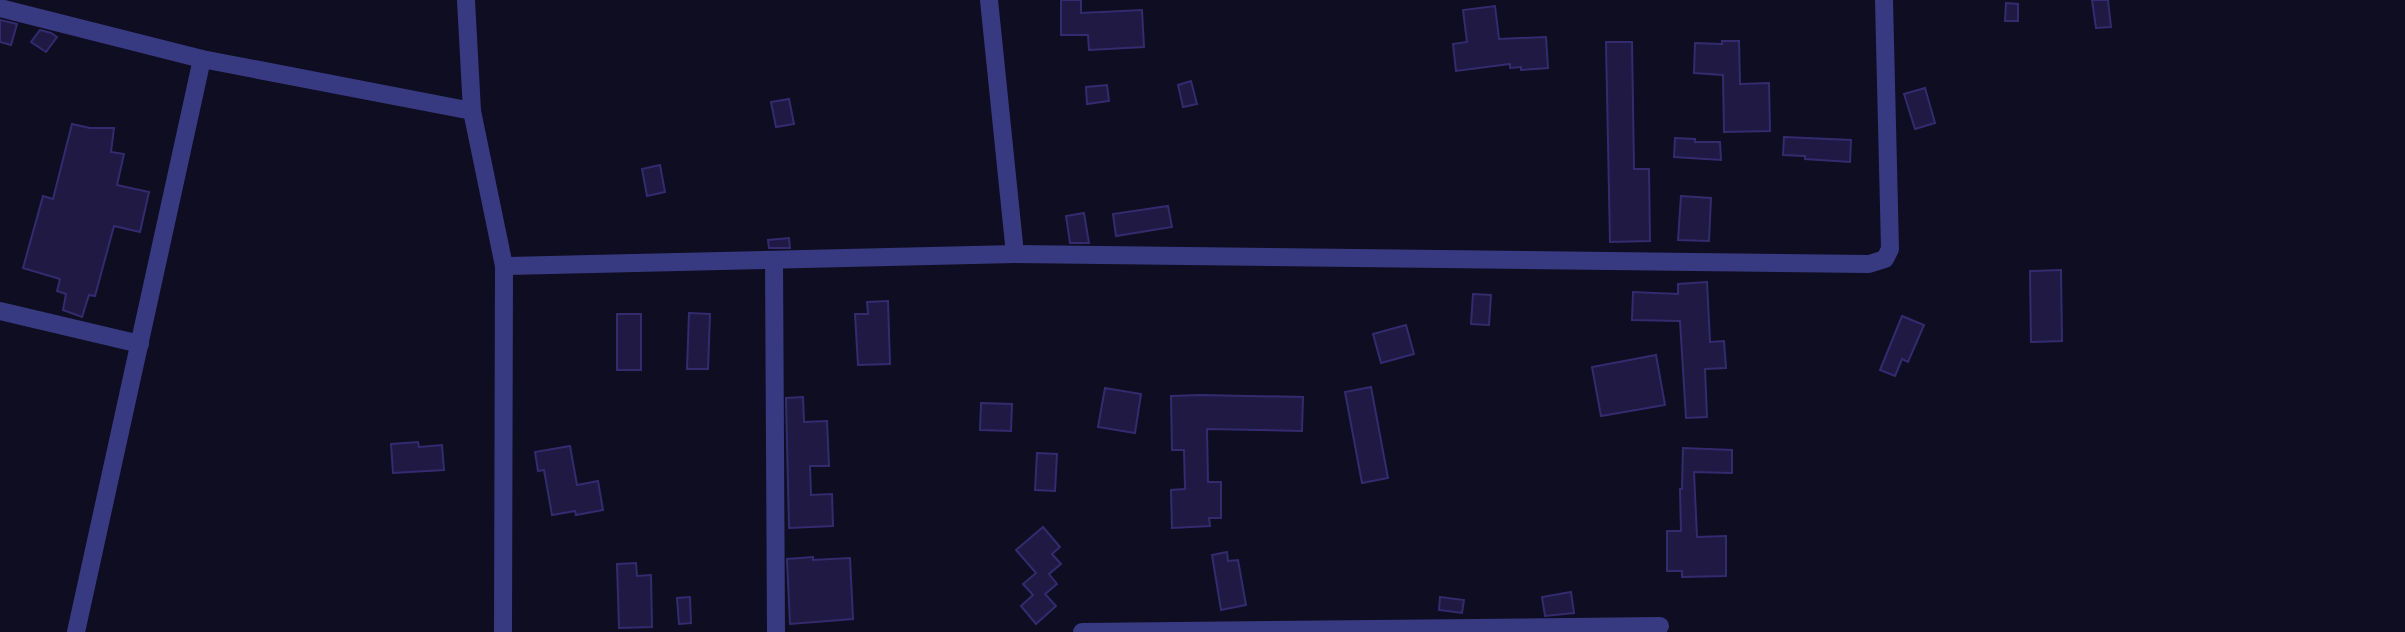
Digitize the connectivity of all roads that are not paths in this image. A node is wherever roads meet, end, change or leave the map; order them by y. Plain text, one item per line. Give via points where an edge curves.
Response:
1 (466, 0) edge
2 (989, 0) edge
3 (1884, 0) edge
4 (0, 8) edge
5 (202, 59) junction
6 (472, 111) junction
7 (1015, 254) junction
8 (774, 260) junction
9 (504, 266) junction
10 (0, 311) edge
11 (140, 344) junction
12 (1660, 626) dead end
13 (1426, 630) edge
14 (76, 632) edge
15 (503, 632) edge
16 (776, 632) edge
17 (1082, 632) edge

1 - 6 street
2 - 7 street
3 - 7 street via 1890,249 1885,259 1869,264
4 - 5 street
5 - 6 street
5 - 11 street
6 - 9 street
7 - 8 street
8 - 9 street
8 - 16 street
9 - 15 street
10 - 11 street
11 - 14 street
12 - 13 street
13 - 17 street

